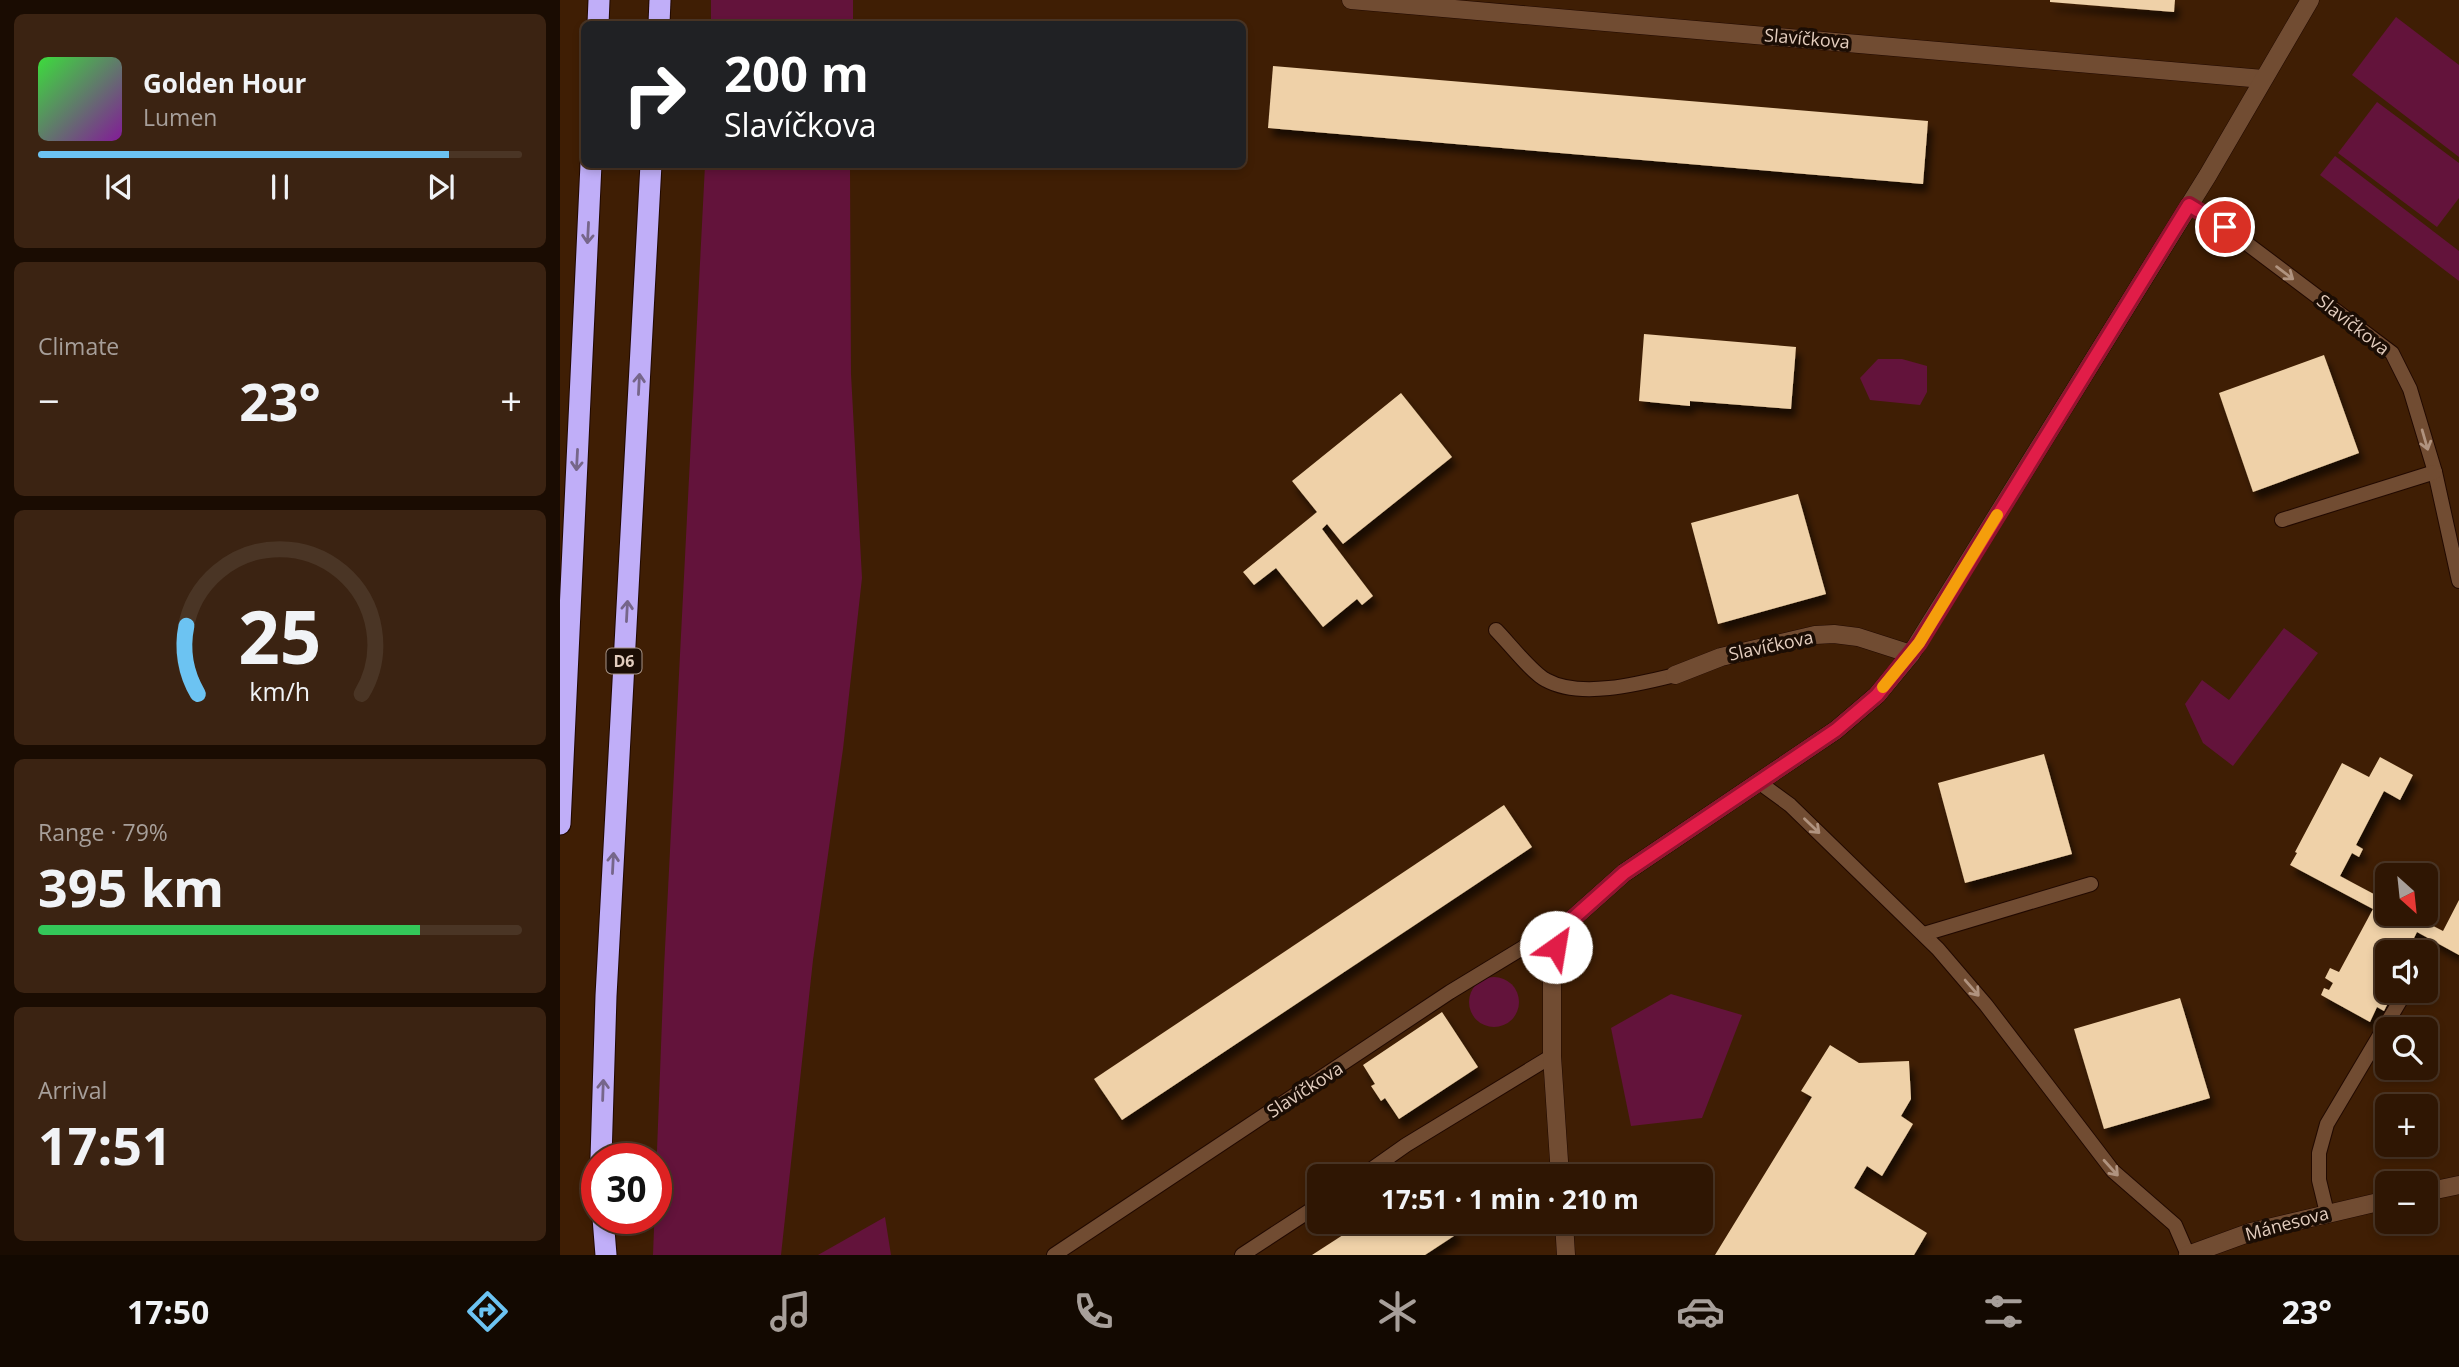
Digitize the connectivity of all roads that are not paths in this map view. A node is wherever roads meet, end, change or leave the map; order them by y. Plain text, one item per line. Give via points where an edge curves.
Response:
1 (599, 0) edge
2 (660, 0) edge
3 (1351, 0) edge
4 (2310, 0) edge
5 (598, 21) edge
6 (659, 21) edge
7 (2263, 79) junction
8 (591, 168) edge
9 (651, 168) edge
10 (2189, 205) junction
11 (2435, 472) junction
12 (2282, 520) dead end
13 (2459, 581) edge
14 (1496, 630) dead end
15 (1911, 654) junction
16 (1675, 675) joint
17 (1760, 783) junction
18 (560, 824) edge
19 (2091, 884) dead end
20 (1559, 931) junction
21 (1924, 934) junction
22 (2399, 1003) edge
23 (1552, 1056) junction
24 (601, 1143) edge
25 (1379, 1164) edge
26 (1559, 1164) edge
27 (2459, 1185) edge
28 (2438, 1189) edge
29 (2375, 1203) edge
30 (1307, 1212) edge
31 (2327, 1213) junction
32 (599, 1234) edge
33 (603, 1234) edge
34 (1565, 1234) edge
35 (597, 1255) edge
36 (606, 1255) edge
37 (1054, 1255) edge
38 (1242, 1255) edge
39 (1566, 1255) edge
40 (2188, 1255) edge

1 - 5 highway
2 - 6 highway
3 - 7 street, Slavíčkova
4 - 7 street, Slavíčkova
7 - 10 street, Slavíčkova
8 -> 18 highway
24 -> 9 highway, D6
10 -> 11 lane, Slavíčkova via 2392,353 2410,389
10 - 15 street, Slavíčkova
11 - 12 lane
11 - 13 lane, Slavíčkova
14 - 16 lane via 1545,680 1565,687 1590,690
15 - 16 street, Slavíčkova via 1858,637 1815,635 1721,657
15 - 17 street, Slavíčkova via 1856,713
17 - 20 street, Slavíčkova via 1624,873
17 -> 21 lane
19 - 21 lane
20 - 23 street via 1552,962
20 - 37 lane, Slavíčkova via 1450,992
21 -> 40 lane via 1986,1005 2113,1171 2175,1225
22 - 31 lane via 2327,1124 2319,1153 2319,1180
23 - 25 lane
23 - 26 street
27 - 28 street
29 - 31 street, Mánesova
30 - 38 lane
31 - 40 street, Mánesova via 2251,1232
32 - 35 highway
33 - 36 highway
34 - 39 street

